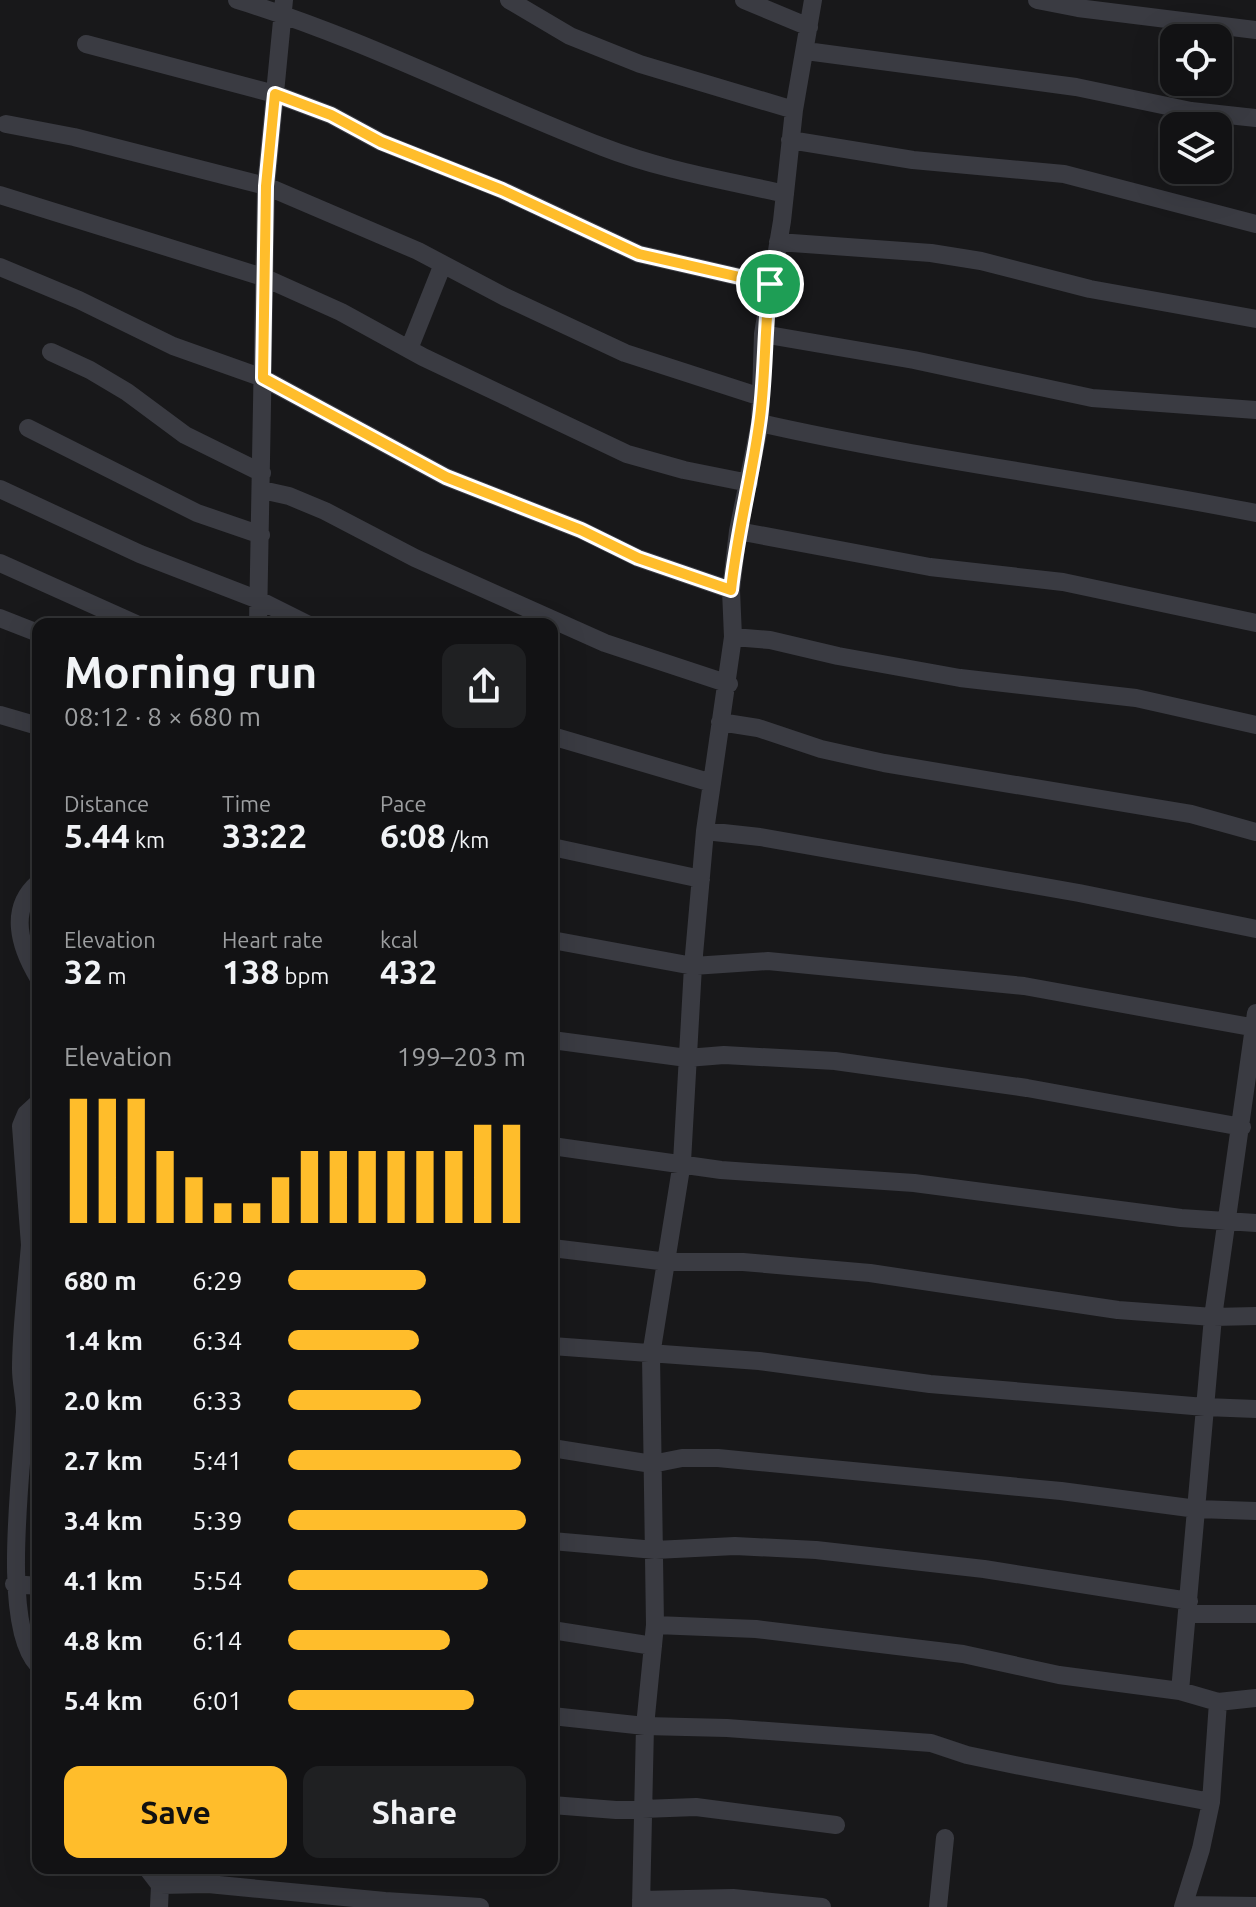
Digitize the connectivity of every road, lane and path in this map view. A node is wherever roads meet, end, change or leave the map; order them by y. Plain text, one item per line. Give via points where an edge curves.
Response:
1 (237, 0) edge
2 (509, 0) edge
3 (744, 0) edge
4 (813, 0) edge
5 (1037, 0) edge
6 (283, 7) edge
7 (809, 27) junction
8 (1256, 30) edge
9 (86, 44) dead end
10 (806, 51) junction
11 (275, 94) junction
12 (794, 110) junction
13 (1256, 118) edge
14 (6, 124) dead end
15 (790, 140) junction
16 (266, 186) junction
17 (785, 194) junction
18 (0, 195) edge
19 (1256, 224) edge
20 (778, 242) junction
21 (443, 264) junction
22 (0, 267) edge
23 (263, 277) junction
24 (770, 284) junction
25 (1256, 319) edge
26 (763, 334) junction
27 (409, 349) junction
28 (51, 352) dead end
29 (263, 378) junction
30 (761, 397) junction
31 (1256, 410) edge
32 (760, 423) junction
33 (28, 428) dead end
34 (262, 482) junction
35 (749, 483) junction
36 (0, 489) edge
37 (1256, 513) edge
38 (738, 531) junction
39 (261, 535) junction
40 (0, 563) edge
41 (731, 590) junction
42 (259, 600) junction
43 (0, 618) edge
44 (123, 618) edge
45 (258, 618) edge
46 (295, 618) edge
47 (549, 618) edge
48 (558, 622) edge
49 (1256, 623) edge
50 (32, 631) edge
51 (733, 637) junction
52 (729, 684) junction
53 (0, 715) edge
54 (720, 722) junction
55 (32, 724) edge
56 (1256, 725) edge
57 (558, 738) edge
58 (712, 783) junction
59 (705, 831) junction
60 (1256, 832) edge
61 (558, 848) edge
62 (701, 879) junction
63 (32, 889) edge
64 (1256, 929) edge
65 (558, 941) edge
66 (32, 965) edge
67 (693, 966) junction
68 (1255, 1023) edge
69 (558, 1041) edge
70 (687, 1058) junction
71 (32, 1108) edge
72 (1242, 1127) junction
73 (558, 1147) edge
74 (682, 1162) junction
75 (32, 1208) edge
76 (1228, 1222) junction
77 (1256, 1223) edge
78 (558, 1249) edge
79 (668, 1262) junction
80 (32, 1301) edge
81 (1256, 1316) edge
82 (1213, 1317) junction
83 (558, 1347) edge
84 (651, 1355) junction
85 (31, 1403) edge
86 (1205, 1407) junction
87 (1256, 1409) edge
88 (558, 1449) edge
89 (652, 1464) junction
90 (18, 1495) junction
91 (32, 1496) edge
92 (1197, 1509) junction
93 (1256, 1511) edge
94 (558, 1542) edge
95 (655, 1550) junction
96 (14, 1584) junction
97 (32, 1586) edge
98 (1188, 1608) junction
99 (1256, 1614) edge
100 (655, 1625) junction
101 (558, 1631) edge
102 (653, 1646) junction
103 (32, 1660) edge
104 (1180, 1691) junction
105 (1256, 1698) edge
106 (1218, 1702) junction
107 (558, 1717) edge
108 (645, 1726) junction
109 (1211, 1802) junction
110 (558, 1805) edge
111 (641, 1810) junction
112 (836, 1825) dead end
113 (945, 1838) dead end
114 (149, 1874) edge
115 (160, 1885) junction
116 (239, 1886) junction
117 (641, 1904) edge
118 (1184, 1906) edge
119 (1256, 1906) edge
120 (159, 1907) edge
121 (239, 1907) edge
122 (480, 1907) edge
123 (822, 1907) edge
124 (938, 1907) edge

1 - 6 street
2 - 12 street via 570,36 640,64
3 - 7 street
4 - 7 street
5 - 8 street
6 - 11 street
6 - 17 street via 603,147 648,163
7 - 10 street
9 - 11 street
10 - 12 street
10 - 13 street via 1076,87 1191,111
11 - 16 street
11 - 24 street via 502,190 625,249
12 - 15 street
14 - 16 street
15 - 17 street
15 - 19 street via 913,160 1064,174
16 - 21 street
16 - 23 street
17 - 20 street
18 - 23 street
20 - 24 street
20 - 25 street via 944,255
21 - 27 street
21 - 30 street via 625,353
22 - 29 street via 173,346
23 - 27 street
23 - 29 street
24 - 26 street
26 - 30 street
26 - 31 street via 1092,398
27 - 35 street via 627,454
28 - 34 street via 127,392
29 - 34 street
29 - 41 street via 446,477 638,558
30 - 32 street
32 - 35 street
32 - 37 street via 912,456
33 - 39 street via 197,513
34 - 39 street
34 - 47 street
35 - 38 street
36 - 42 street via 186,574
38 - 41 street
38 - 49 street via 930,567 1063,582
39 - 42 street
40 - 44 street
41 - 51 street
42 - 45 street
42 - 46 street
43 - 50 street
48 - 52 street
51 - 52 street
51 - 56 street via 960,678 1136,698
52 - 54 street
53 - 55 street
54 - 58 street
54 - 60 street via 884,763 1062,790
57 - 58 street
58 - 59 street
59 - 62 street
59 - 64 street via 1039,886
61 - 62 street
62 - 67 street
63 - 66 street via 18,914
65 - 67 street
67 - 68 street via 768,961 1024,986
67 - 70 street
68 - 72 street
69 - 70 street
70 - 72 street via 835,1061 1027,1088
70 - 74 street
71 - 75 street via 21,1126
72 - 76 street
73 - 74 street
74 - 76 street via 721,1170 914,1183
74 - 79 street
75 - 80 street
76 - 77 street
76 - 82 street
78 - 79 street
79 - 82 street via 743,1262 870,1273 1118,1310
79 - 84 street
80 - 85 street via 21,1366
81 - 82 street
82 - 86 street
83 - 84 street
84 - 86 street via 759,1361 930,1384
84 - 89 street
85 - 90 street
86 - 87 street
86 - 92 street
88 - 89 street
89 - 92 street via 718,1458
89 - 95 street
90 - 91 street
90 - 96 street
92 - 93 street
92 - 98 street
94 - 95 street
95 - 98 street via 816,1550 984,1569
95 - 100 street
96 - 97 street
96 - 103 street via 19,1635
98 - 99 street
98 - 104 street
100 - 102 street
100 - 104 street via 756,1629 963,1654 1038,1672
101 - 102 street
102 - 108 street
104 - 106 street
105 - 106 street
106 - 109 street
107 - 108 street
108 - 109 street via 931,1743 967,1755
108 - 111 street
109 - 118 street
110 - 111 street
111 - 112 street via 696,1807
111 - 117 street
113 - 124 street
114 - 115 street
115 - 116 street
115 - 120 street
116 - 121 street
116 - 122 street
117 - 123 street via 733,1898
118 - 119 street

